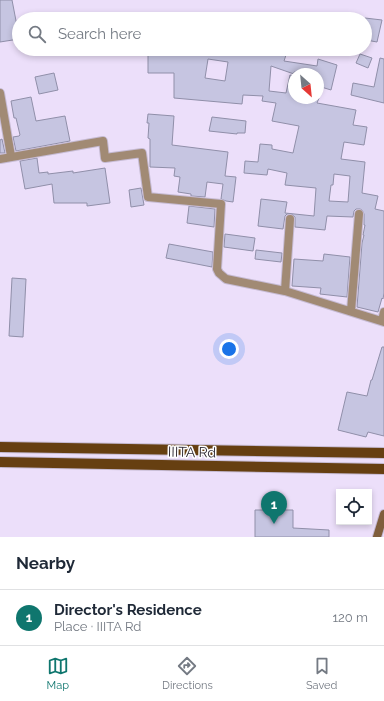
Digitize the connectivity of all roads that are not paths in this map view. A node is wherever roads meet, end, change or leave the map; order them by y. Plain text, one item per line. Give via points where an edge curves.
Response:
1 (0, 93) edge
2 (11, 156) junction
3 (0, 159) edge
4 (359, 214) dead end
5 (290, 219) dead end
6 (285, 291) junction
7 (351, 311) junction
8 (384, 312) edge
9 (383, 322) edge
10 (0, 447) edge
11 (384, 453) edge
12 (0, 462) edge
13 (384, 469) edge
14 (384, 514) edge
15 (377, 537) edge

1 - 2 street
2 - 3 street
2 - 6 street via 102,141 105,158 142,153 148,197 221,204 217,269 219,273 226,279
4 - 7 street
5 - 6 street
6 - 7 street
7 - 9 street
8 - 9 street
10 - 11 main road, IIITA Rd
12 - 13 main road, IIITA Rd
14 - 15 main road

